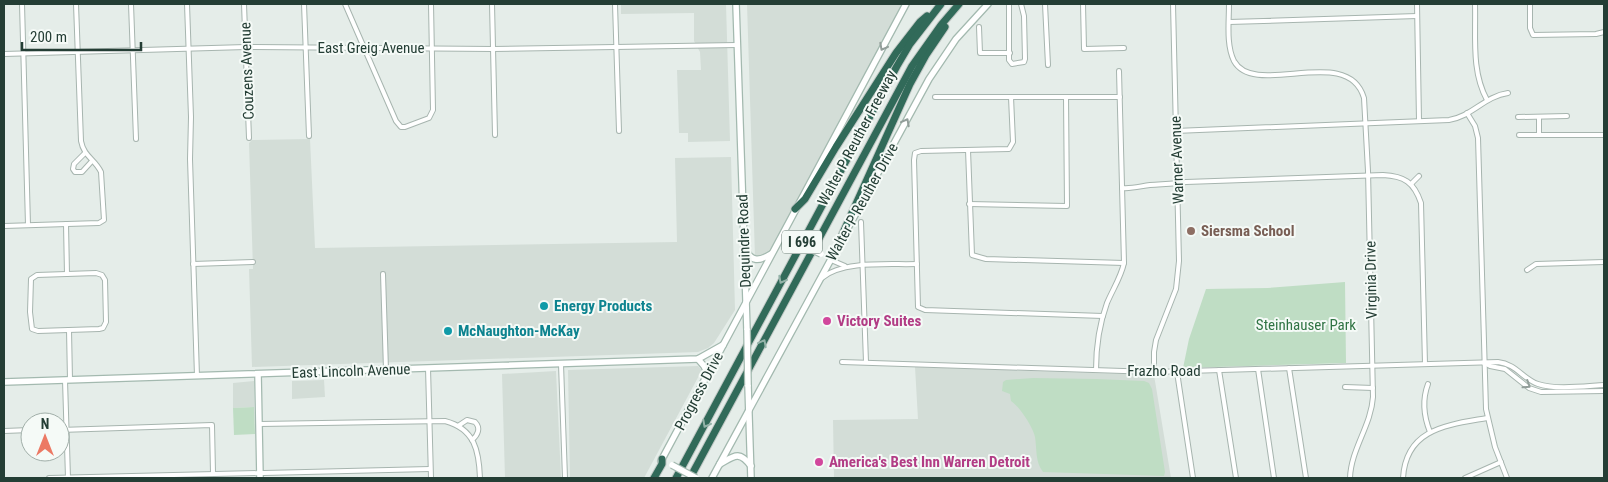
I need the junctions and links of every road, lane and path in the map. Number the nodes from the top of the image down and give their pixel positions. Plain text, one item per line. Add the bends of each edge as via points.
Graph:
1 (22, 4) edge
2 (76, 4) edge
3 (131, 4) edge
4 (187, 4) edge
5 (244, 4) edge
6 (304, 4) edge
7 (346, 4) edge
8 (430, 4) edge
9 (492, 4) edge
10 (615, 4) edge
11 (736, 4) edge
12 (906, 4) edge
13 (942, 4) edge
14 (960, 4) edge
15 (988, 4) edge
16 (1009, 4) edge
17 (1021, 4) edge
18 (1045, 4) edge
19 (1083, 4) edge
20 (1173, 4) edge
21 (1229, 4) edge
22 (1417, 4) edge
23 (1475, 4) edge
24 (1530, 4) edge
25 (936, 10) junction
26 (1417, 16) junction
27 (1229, 22) junction
28 (979, 27) dead end
29 (1604, 32) edge
30 (738, 45) junction
31 (246, 47) junction
32 (306, 47) junction
33 (616, 47) junction
34 (188, 48) junction
35 (364, 48) junction
36 (432, 48) junction
37 (1124, 48) dead end
38 (493, 49) junction
39 (133, 50) junction
40 (78, 52) junction
41 (24, 53) junction
42 (1010, 53) junction
43 (4, 54) edge
44 (1048, 65) dead end
45 (1119, 71) dead end
46 (1508, 93) dead end
47 (935, 97) dead end
48 (1011, 97) junction
49 (1066, 97) junction
50 (1120, 97) junction
51 (1487, 100) junction
52 (1467, 113) junction
53 (1567, 116) dead end
54 (1518, 117) dead end
55 (1539, 117) junction
56 (1420, 121) junction
57 (1367, 123) junction
58 (619, 131) dead end
59 (1176, 131) junction
60 (1604, 134) edge
61 (495, 135) dead end
62 (1519, 135) dead end
63 (1539, 135) junction
64 (309, 136) dead end
65 (249, 138) dead end
66 (136, 139) dead end
67 (968, 150) junction
68 (85, 153) junction
69 (92, 161) junction
70 (1368, 176) junction
71 (1419, 176) dead end
72 (1178, 183) junction
73 (1411, 184) junction
74 (1122, 188) junction
75 (969, 204) junction
76 (796, 209) junction
77 (861, 222) dead end
78 (66, 224) junction
79 (28, 225) junction
80 (4, 226) edge
81 (783, 234) junction
82 (840, 242) junction
83 (744, 244) junction
84 (774, 251) junction
85 (831, 260) junction
86 (253, 262) dead end
87 (1604, 262) edge
88 (1124, 263) junction
89 (193, 264) junction
90 (917, 264) junction
91 (845, 266) junction
92 (862, 266) junction
93 (1527, 270) dead end
94 (67, 274) junction
95 (383, 274) dead end
96 (820, 280) junction
97 (746, 303) junction
98 (1103, 316) junction
99 (69, 330) junction
100 (723, 345) junction
101 (698, 359) junction
102 (842, 362) dead end
103 (866, 362) junction
104 (1484, 363) junction
105 (561, 364) junction
106 (1425, 364) junction
107 (1372, 367) junction
108 (428, 368) junction
109 (1289, 368) junction
110 (1258, 369) junction
111 (386, 370) junction
112 (1096, 370) junction
113 (1219, 370) junction
114 (1154, 372) junction
115 (1177, 372) junction
116 (258, 374) junction
117 (708, 374) junction
118 (196, 376) junction
119 (67, 380) junction
120 (4, 382) edge
121 (1428, 384) dead end
122 (1604, 385) edge
123 (1345, 387) dead end
124 (1373, 388) junction
125 (1604, 391) edge
126 (749, 409) junction
127 (66, 412) edge
128 (1487, 418) junction
129 (429, 420) junction
130 (260, 424) junction
131 (458, 426) junction
132 (70, 429) edge
133 (20, 430) edge
134 (4, 431) edge
135 (1430, 432) junction
136 (472, 440) junction
137 (669, 447) junction
138 (662, 459) joint
139 (67, 462) edge
140 (1501, 462) junction
141 (719, 464) junction
142 (751, 466) junction
143 (430, 468) junction
144 (213, 474) junction
145 (260, 475) edge
146 (49, 478) edge
147 (68, 478) edge
148 (431, 478) edge
149 (480, 478) edge
150 (565, 478) edge
151 (653, 478) edge
152 (676, 478) edge
153 (690, 478) edge
154 (696, 478) edge
155 (712, 478) edge
156 (751, 478) edge
157 (1193, 478) edge
158 (1236, 478) edge
159 (1274, 478) edge
160 (1306, 478) edge
161 (1350, 478) edge
162 (1403, 478) edge
163 (1465, 478) edge
164 (1507, 478) edge

1 - 41 street
2 - 40 street
3 - 39 street
4 - 34 street
5 - 31 street, Couzens Avenue
6 - 32 street
7 - 35 street
8 - 36 street
9 - 38 street
10 - 33 street
11 - 30 main road, Dequindre Road
12 -> 76 main road
13 - 25 highway, Walter P Reuther Freeway / I 696
14 - 82 highway via 910,84
153 -> 14 highway, Walter P Reuther Freeway / I 696 via 912,66
82 -> 15 main road, Walter P Reuther Drive via 938,64 962,31
16 - 42 street
17 - 42 street via 1024,62 1012,64
18 - 44 street
19 - 37 street via 1084,49
20 - 59 street, Warner Avenue
21 - 27 street
22 - 26 street
23 - 51 street via 1477,71 1480,88
24 - 29 street via 1533,34
25 - 76 highway via 920,22 896,53
25 -> 152 highway, Walter P Reuther Freeway / I 696 via 897,66
26 - 27 street
26 - 56 street
27 - 57 street, Virginia Drive via 1230,47 1238,66 1258,74 1342,74 1355,82 1363,94
28 - 42 street via 980,53
30 - 33 street, East Greig Avenue
30 - 83 main road, Dequindre Road
31 - 32 street, East Greig Avenue
31 - 34 street, East Greig Avenue
31 - 65 street, Couzens Avenue
32 - 35 street, East Greig Avenue
32 - 64 street
33 - 38 street, East Greig Avenue
33 - 58 street
34 - 39 street, East Greig Avenue
34 - 89 street
35 - 36 street, East Greig Avenue
35 - 36 street via 401,127 432,115
36 - 38 street, East Greig Avenue
38 - 61 street
39 - 40 street, East Greig Avenue
39 - 66 street
40 - 41 street, East Greig Avenue
40 - 68 street via 81,141
41 - 43 street, East Greig Avenue
41 - 79 street
45 - 50 street
46 - 51 street
47 - 48 street
48 - 49 street
48 - 67 street via 1012,142 1009,148
49 - 50 street
49 - 75 street via 1067,206
50 - 74 street
51 - 52 street
52 - 56 street via 1455,119
52 - 104 street via 1478,138
53 - 55 street
54 - 55 street
55 - 63 street
56 - 57 street
57 - 59 street
57 - 70 street, Virginia Drive
59 - 72 street, Warner Avenue
60 - 63 street
62 - 63 street
67 - 75 street
67 - 90 street via 916,152
68 - 69 street
68 - 69 street via 74,164 75,172 82,172
69 - 78 street via 102,176 104,220
70 - 72 street
70 - 73 street via 1394,176
70 - 107 street, Virginia Drive
71 - 73 street
72 - 74 street
72 - 114 street, Warner Avenue via 1178,282 1156,340
73 - 106 street via 1422,208
74 - 88 street
75 - 88 street via 972,255
76 - 81 main road
77 - 92 street
78 - 79 street
78 - 94 street
79 - 80 street
81 - 84 main road
81 - 85 main road, bridge
82 - 85 main road, Walter P Reuther Drive
83 - 84 main road via 748,255 755,259
83 - 97 main road, Dequindre Road
84 - 97 main road
85 - 91 street
85 - 96 main road, Walter P Reuther Drive
86 - 89 street
87 - 93 street via 1536,264
88 - 98 street
89 - 118 street
90 - 92 street
90 - 98 street via 918,307 925,310
91 - 92 street
91 - 96 street
92 - 103 street
94 - 99 street via 37,275 31,279 30,312 34,330
94 - 99 street via 99,274 106,282 105,327
95 - 111 street
96 - 126 main road, Walter P Reuther Drive
97 - 100 main road, Progress Drive
97 - 126 main road, Dequindre Road, bridge
98 - 112 street
99 - 119 street
100 - 101 main road, East Lincoln Avenue
100 - 117 main road, Progress Drive
101 - 105 main road, East Lincoln Avenue
101 - 117 main road
102 - 103 street, Frazho Road
103 - 112 street, Frazho Road
104 - 106 street, Frazho Road
104 - 122 street, Frazho Road via 1507,363 1534,382 1546,386
104 -> 125 street, Frazho Road via 1505,369 1529,388 1541,392
104 - 128 street
105 - 108 main road, East Lincoln Avenue
105 - 150 street
106 - 107 street, Frazho Road
107 - 109 street, Frazho Road
107 - 124 street, Virginia Drive
108 - 111 main road, East Lincoln Avenue
108 - 129 street
109 - 110 street, Frazho Road
109 - 160 street
110 - 113 street, Frazho Road
110 - 159 street
111 - 116 main road, East Lincoln Avenue
112 - 114 street, Frazho Road
113 - 115 street, Frazho Road
113 - 158 street
114 - 115 street, Frazho Road
115 - 157 street
116 - 118 main road, East Lincoln Avenue
116 - 130 main road
117 - 137 main road, Progress Drive
118 - 119 main road, East Lincoln Avenue
119 - 120 main road, East Lincoln Avenue
119 - 127 street
121 - 135 street via 1425,411
123 - 124 street
124 - 161 street, Virginia Drive via 1371,414 1354,456
126 - 141 main road, Walter P Reuther Drive
126 - 142 main road, Dequindre Road
128 - 135 street
128 - 140 street
129 - 130 street
129 - 131 street
129 - 143 street
130 - 145 main road
131 - 136 street
131 - 136 street via 466,420 475,422 479,431
132 - 144 street via 212,425
133 - 134 street
135 - 162 street via 1408,454
136 - 149 street via 479,456
137 - 138 main road, Progress Drive
137 - 154 main road, bridge via 668,458 672,465
138 - 151 highway
139 - 147 street
140 - 163 street
140 - 164 street
141 - 142 main road via 740,456
141 - 155 main road, Walter P Reuther Drive
142 - 156 main road, Dequindre Road
143 - 145 street
143 - 148 street
144 - 145 street
144 - 147 street
146 - 147 street

